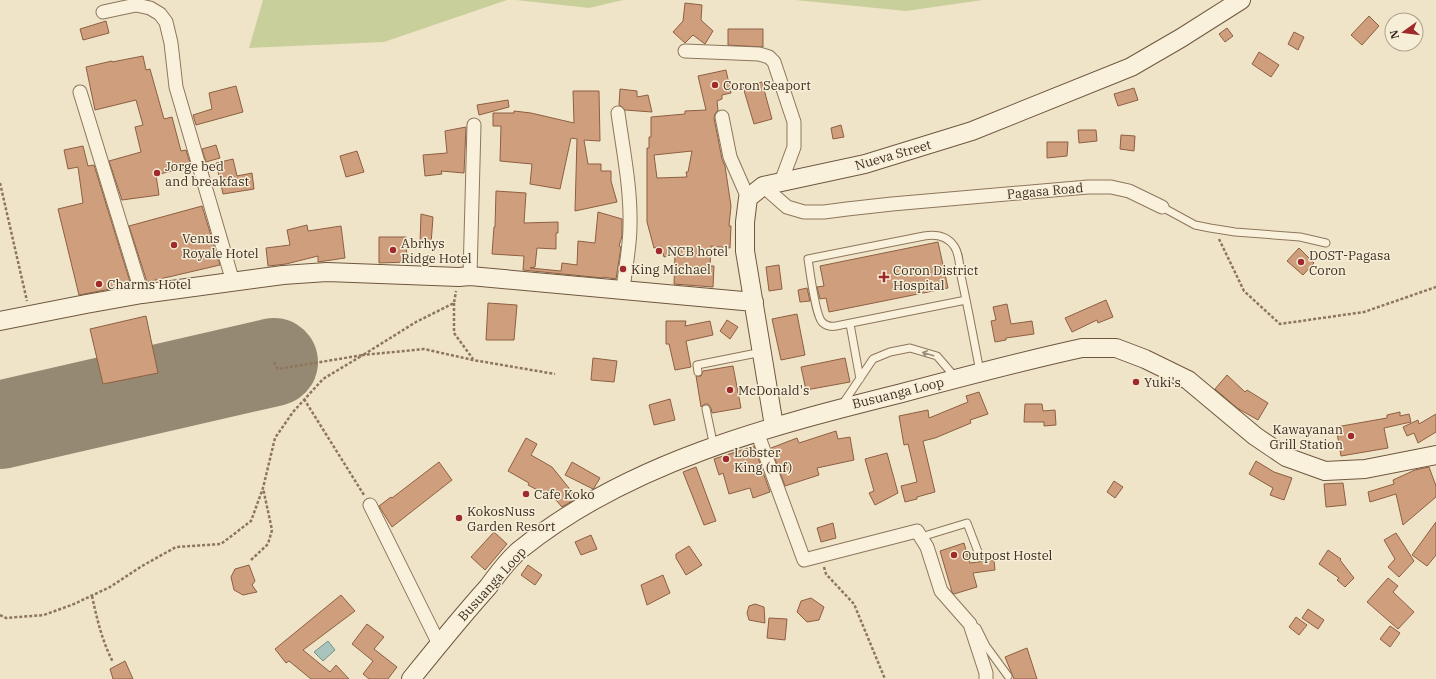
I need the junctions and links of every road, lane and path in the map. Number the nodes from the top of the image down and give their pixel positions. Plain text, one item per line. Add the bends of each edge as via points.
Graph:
1 (1241, 0) edge
2 (103, 12) dead end
3 (685, 51) dead end
4 (80, 92) dead end
5 (618, 113) dead end
6 (722, 117) dead end
7 (474, 125) dead end
8 (781, 182) junction
9 (0, 183) edge
10 (763, 186) junction
11 (748, 198) junction
12 (1162, 207) joint
13 (1214, 229) junction
14 (1326, 243) dead end
15 (464, 277) junction
16 (233, 282) junction
17 (1436, 287) edge
18 (623, 290) junction
19 (142, 294) junction
20 (966, 300) junction
21 (754, 302) junction
22 (454, 303) junction
23 (30, 315) junction
24 (0, 321) edge
25 (850, 324) junction
26 (762, 352) junction
27 (364, 355) junction
28 (473, 360) junction
29 (274, 362) dead end
30 (698, 372) dead end
31 (980, 372) junction
32 (555, 374) dead end
33 (860, 379) junction
34 (956, 379) junction
35 (304, 399) junction
36 (840, 407) junction
37 (706, 409) dead end
38 (765, 429) junction
39 (714, 447) junction
40 (1436, 455) edge
41 (263, 488) junction
42 (370, 505) joint
43 (921, 537) junction
44 (821, 556) junction
45 (980, 557) dead end
46 (251, 560) dead end
47 (92, 596) junction
48 (0, 615) edge
49 (970, 624) junction
50 (439, 644) junction
51 (113, 662) dead end
52 (1008, 676) dead end
53 (411, 679) edge
54 (886, 679) edge
55 (986, 679) edge

1 - 8 main road, Nueva Street via 1131,67 972,131 865,164
2 - 16 street via 136,5 150,8 160,14 166,22 176,87
3 - 8 street via 759,54 769,57 774,62 794,122 794,147
4 - 19 street
5 - 18 street via 630,207
6 - 11 street via 730,157
7 - 15 street
8 - 10 main road, Nueva Street
9 - 23 path
10 - 11 main road, Nueva Street
10 - 12 street, Pagasa Road via 787,207 804,212 1088,187 1111,187 1129,191
11 - 21 main road via 745,251
12 - 13 lane, Pagasa Road via 1195,225
13 - 14 lane, Pagasa Road via 1300,237
13 - 17 path via 1244,291 1280,324 1364,312
15 - 16 main road via 327,272
15 - 18 main road
15 - 22 path
16 - 19 main road
18 - 21 main road
19 - 23 main road
20 - 25 lane
20 - 25 lane via 958,253 950,241 938,235 808,259 819,318 831,327
20 - 31 lane
21 - 26 main road
22 - 27 path via 416,322
22 - 28 path via 454,333
23 - 24 main road
25 - 33 lane
26 - 30 lane via 697,365
26 - 38 main road
27 - 28 path via 424,349
27 - 29 path via 278,369
27 - 35 path via 323,379
28 - 32 path
31 - 34 main road, Busuanga Loop
31 - 40 main road, Busuanga Loop via 1082,348 1116,348 1188,380 1255,436 1286,457 1325,471 1364,469
34 -> 33 lane via 937,356 910,348 873,359
33 - 36 lane
34 - 36 main road, Busuanga Loop
35 - 41 path via 275,438
35 - 42 path
36 - 38 main road, Busuanga Loop
37 - 39 lane
38 - 39 main road, Busuanga Loop
38 - 44 street via 804,560
39 - 50 main road, Busuanga Loop via 612,490 543,532 519,551
41 - 46 path via 272,530 268,544
41 - 47 path via 251,521 221,544 176,547
42 - 50 street
43 - 44 street via 917,531
43 - 45 lane via 967,523
43 - 49 street via 927,547 941,590
44 - 54 path via 826,574 854,604
47 - 48 path via 44,615 6,618
47 - 51 path via 99,626
49 - 52 lane via 977,628 986,646
49 - 55 street
50 - 53 main road, Busuanga Loop

